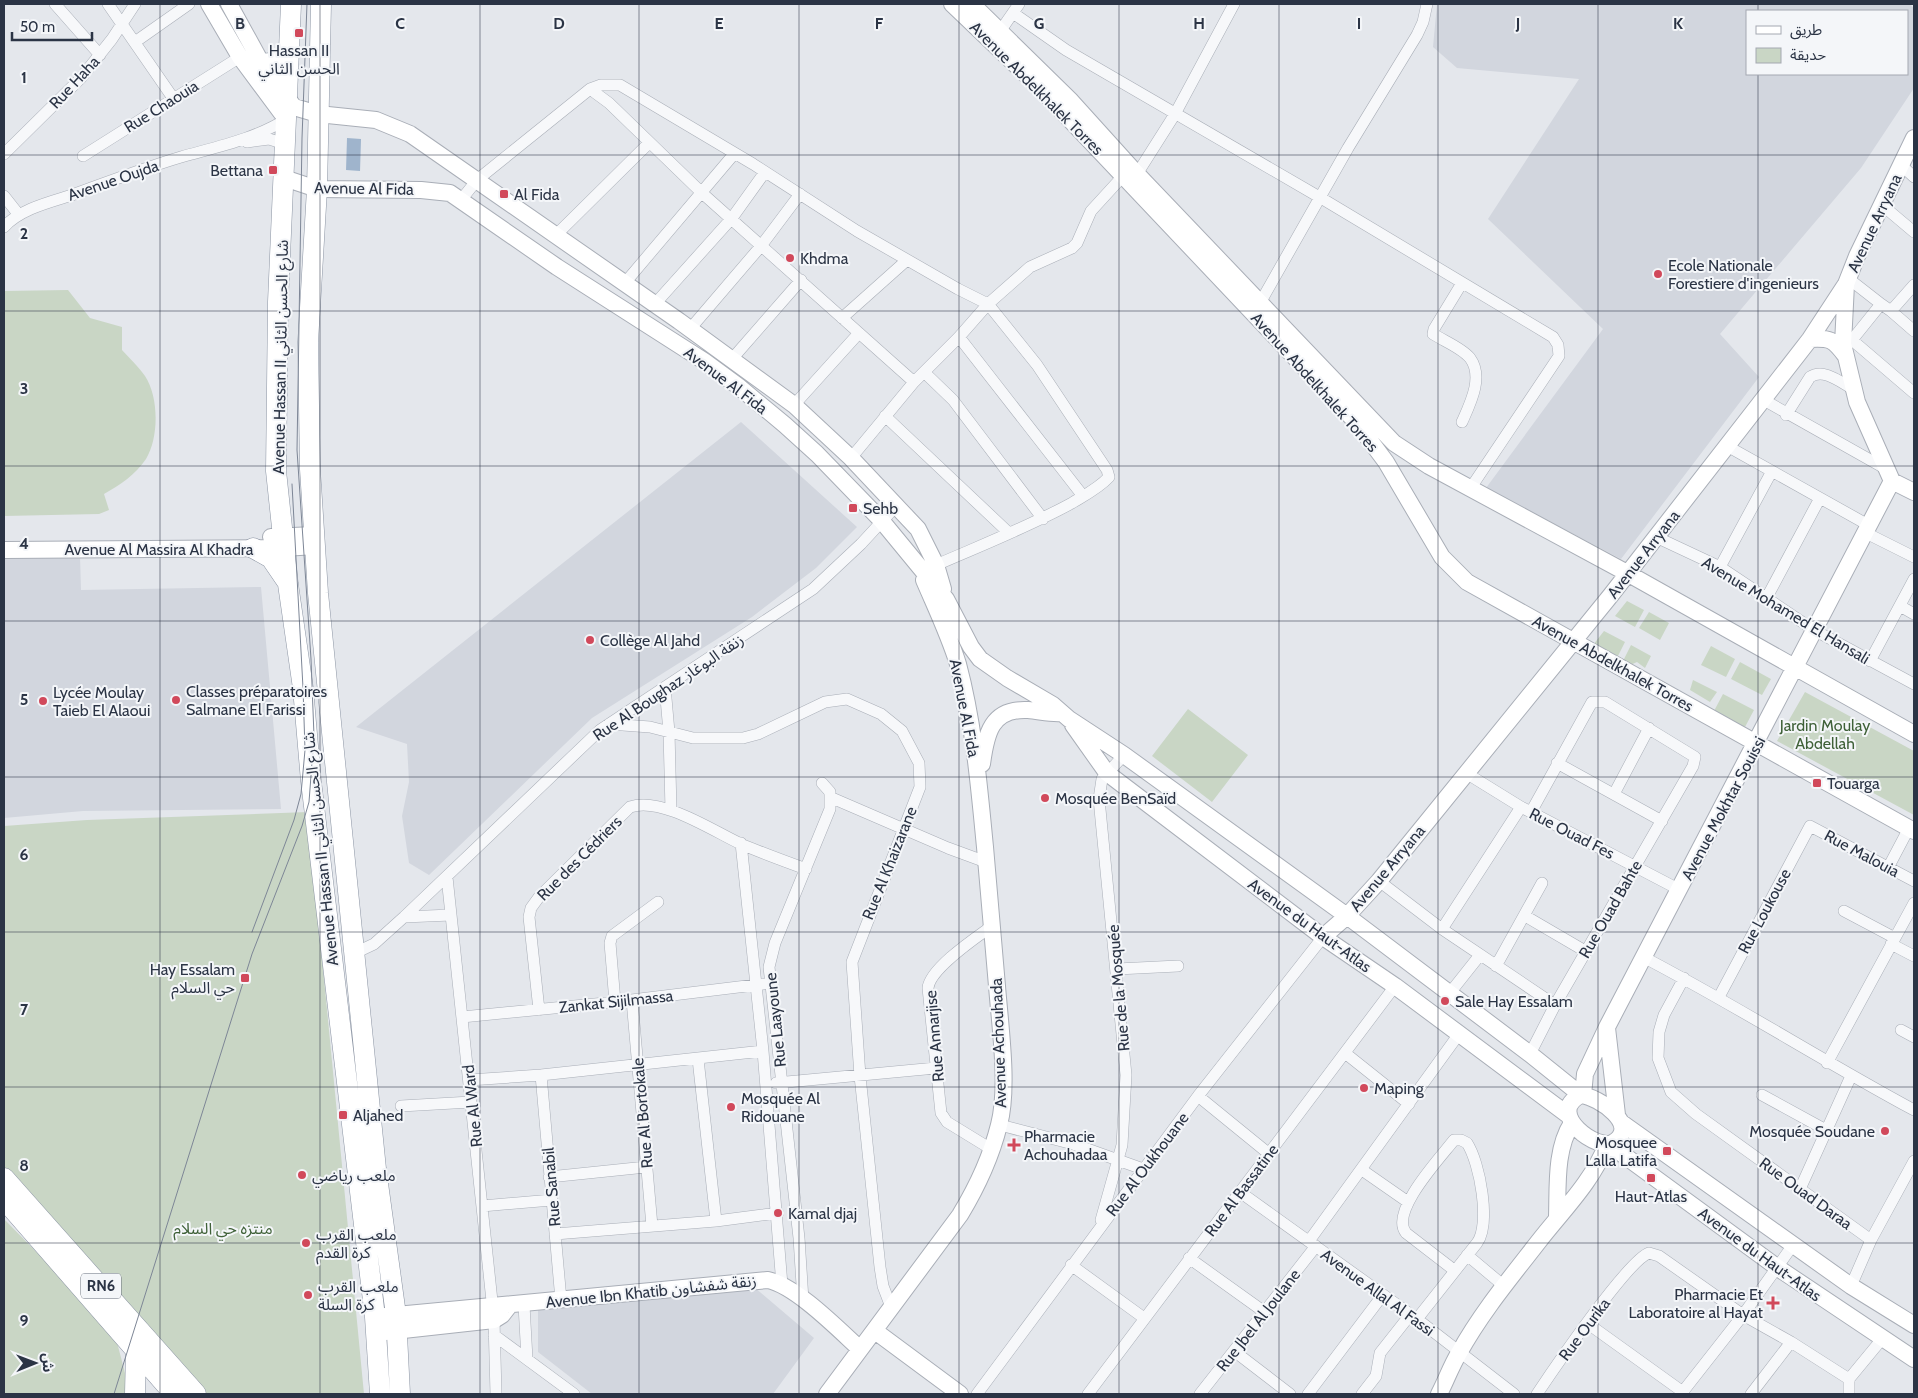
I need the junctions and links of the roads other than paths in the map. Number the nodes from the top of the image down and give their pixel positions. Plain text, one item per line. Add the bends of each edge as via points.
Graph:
1 (55, 4) edge
2 (108, 4) edge
3 (135, 4) edge
4 (189, 4) edge
5 (208, 4) edge
6 (229, 4) edge
7 (291, 4) edge
8 (321, 4) edge
9 (952, 4) edge
10 (972, 4) edge
11 (1234, 4) edge
12 (1427, 4) edge
13 (1016, 8) edge
14 (122, 24) junction
15 (1001, 30) junction
16 (135, 42) junction
17 (288, 52) junction
18 (100, 55) junction
19 (240, 57) junction
20 (262, 64) junction
21 (590, 89) junction
22 (173, 98) junction
23 (298, 111) junction
24 (1175, 114) junction
25 (1914, 138) edge
26 (649, 143) junction
27 (228, 144) junction
28 (285, 144) junction
29 (4, 154) edge
30 (734, 154) junction
31 (83, 156) dead end
32 (1901, 165) junction
33 (765, 172) junction
34 (1130, 175) junction
35 (1914, 177) edge
36 (284, 178) junction
37 (477, 180) junction
38 (317, 189) junction
39 (702, 193) junction
40 (800, 194) junction
41 (4, 196) edge
42 (1321, 198) junction
43 (461, 200) junction
44 (1882, 205) junction
45 (19, 215) junction
46 (732, 218) junction
47 (4, 227) edge
48 (1914, 232) edge
49 (555, 236) junction
50 (761, 246) junction
51 (571, 247) junction
52 (906, 260) junction
53 (557, 267) junction
54 (801, 280) junction
55 (1847, 282) junction
56 (1462, 283) junction
57 (624, 284) junction
58 (1914, 285) edge
59 (1260, 302) junction
60 (988, 304) junction
61 (654, 305) junction
62 (1886, 307) junction
63 (842, 318) junction
64 (690, 329) junction
65 (1914, 331) edge
66 (859, 333) junction
67 (959, 338) junction
68 (1810, 338) junction
69 (1848, 339) junction
70 (1845, 355) junction
71 (732, 359) junction
72 (924, 373) junction
73 (914, 382) junction
74 (1853, 388) junction
75 (1914, 394) edge
76 (1762, 400) junction
77 (794, 405) junction
78 (1786, 415) junction
79 (885, 416) junction
80 (1462, 422) dead end
81 (1727, 446) junction
82 (851, 458) junction
83 (1772, 471) junction
84 (1890, 476) junction
85 (1470, 489) junction
86 (1914, 492) edge
87 (1083, 496) junction
88 (1820, 498) junction
89 (897, 505) junction
90 (1043, 519) junction
91 (881, 520) junction
92 (1868, 529) junction
93 (1009, 533) junction
94 (1656, 537) junction
95 (4, 540) edge
96 (314, 540) junction
97 (284, 543) junction
98 (253, 548) junction
99 (4, 550) edge
100 (1914, 557) edge
101 (934, 559) junction
102 (918, 564) junction
103 (1720, 567) junction
104 (1628, 573) junction
105 (1914, 579) edge
106 (288, 584) junction
107 (946, 598) junction
108 (1766, 599) junction
109 (1900, 606) junction
110 (1914, 614) edge
111 (1814, 630) junction
112 (1572, 641) junction
113 (1870, 661) junction
114 (1794, 667) junction
115 (1914, 684) edge
116 (664, 686) junction
117 (1066, 716) junction
118 (609, 724) junction
119 (1649, 728) junction
120 (669, 732) junction
121 (1914, 734) edge
122 (1758, 742) junction
123 (1124, 755) junction
124 (1557, 763) junction
125 (1107, 773) junction
126 (1466, 773) junction
127 (822, 783) dead end
128 (980, 789) junction
129 (1614, 794) junction
130 (832, 798) junction
131 (1526, 809) junction
132 (671, 810) junction
133 (1662, 820) junction
134 (1810, 826) joint
135 (903, 827) junction
136 (1912, 830) edge
137 (740, 843) junction
138 (986, 862) junction
139 (1636, 866) junction
140 (1890, 866) junction
141 (806, 870) junction
142 (448, 877) junction
143 (1379, 880) junction
144 (1914, 881) edge
145 (1542, 884) dead end
146 (1680, 890) junction
147 (658, 902) dead end
148 (1914, 903) edge
149 (1844, 911) dead end
150 (451, 915) junction
151 (1347, 916) junction
152 (1525, 916) junction
153 (404, 917) junction
154 (992, 926) junction
155 (1442, 929) junction
156 (1323, 937) junction
157 (1893, 941) junction
158 (1585, 951) junction
159 (355, 953) junction
160 (1480, 955) junction
161 (1914, 956) edge
162 (1645, 958) junction
163 (1178, 966) dead end
164 (1496, 966) junction
165 (1117, 969) junction
166 (1684, 978) junction
167 (770, 983) junction
168 (756, 984) junction
169 (1394, 986) junction
170 (1449, 994) junction
171 (1719, 997) junction
172 (632, 1000) junction
173 (615, 1002) junction
174 (1555, 1005) junction
175 (539, 1010) junction
176 (462, 1018) junction
177 (1607, 1027) junction
178 (1900, 1030) dead end
179 (1459, 1034) junction
180 (1914, 1037) edge
181 (763, 1051) junction
182 (1345, 1052) junction
183 (1530, 1054) junction
184 (698, 1059) junction
185 (1827, 1063) junction
186 (637, 1066) junction
187 (936, 1068) junction
188 (541, 1075) junction
189 (860, 1076) junction
190 (1850, 1076) junction
191 (469, 1080) junction
192 (782, 1083) junction
193 (766, 1084) junction
194 (1582, 1095) junction
195 (1762, 1095) dead end
196 (1198, 1096) junction
197 (471, 1102) junction
198 (1409, 1104) junction
199 (401, 1106) dead end
200 (1914, 1110) edge
201 (1570, 1119) junction
202 (1619, 1119) junction
203 (1000, 1125) junction
204 (1826, 1130) junction
205 (1608, 1144) junction
206 (991, 1149) junction
207 (1268, 1153) junction
208 (1119, 1160) junction
209 (1914, 1161) edge
210 (646, 1167) junction
211 (1143, 1169) junction
212 (1362, 1170) junction
213 (549, 1177) junction
214 (4, 1178) edge
215 (1800, 1189) junction
216 (1240, 1192) junction
217 (4, 1199) edge
218 (552, 1200) junction
219 (1408, 1202) junction
220 (482, 1206) junction
221 (778, 1213) junction
222 (1557, 1218) junction
223 (716, 1221) junction
224 (652, 1226) junction
225 (1100, 1227) junction
226 (555, 1234) junction
227 (1871, 1240) junction
228 (1312, 1244) junction
229 (1793, 1245) junction
230 (1467, 1255) junction
231 (1188, 1258) junction
232 (1071, 1265) junction
233 (1778, 1268) junction
234 (1454, 1270) junction
235 (782, 1285) junction
236 (1504, 1286) junction
237 (1851, 1286) junction
238 (1382, 1296) junction
239 (561, 1300) junction
240 (803, 1300) junction
241 (892, 1307) junction
242 (1263, 1312) junction
243 (502, 1314) junction
244 (1743, 1316) junction
245 (1413, 1317) junction
246 (1144, 1318) junction
247 (397, 1323) junction
248 (1587, 1323) junction
249 (376, 1325) junction
250 (1914, 1325) edge
251 (875, 1331) junction
252 (1882, 1339) junction
253 (1791, 1342) junction
254 (860, 1349) junction
255 (136, 1350) junction
256 (1234, 1351) junction
257 (1459, 1353) junction
258 (1914, 1358) edge
259 (527, 1359) junction
260 (1849, 1379) junction
261 (1090, 1391) edge
262 (1682, 1393) edge
263 (135, 1394) edge
264 (174, 1394) edge
265 (196, 1394) edge
266 (380, 1394) edge
267 (400, 1394) edge
268 (496, 1394) edge
269 (574, 1394) edge
270 (827, 1394) edge
271 (960, 1394) edge
272 (977, 1394) edge
273 (1103, 1394) edge
274 (1200, 1394) edge
275 (1290, 1394) edge
276 (1308, 1394) edge
277 (1362, 1394) edge
278 (1439, 1394) edge
279 (1514, 1394) edge
280 (1537, 1394) edge
281 (1751, 1394) edge
282 (1849, 1394) edge

1 - 18 street
2 - 14 street
3 - 14 street, Rue Haha
4 - 16 street
5 - 19 street
6 - 20 street
7 - 17 highway, Avenue Hassan II شارع الحسن الثاني
8 - 23 highway, Avenue Hassan II شارع الحسن الثاني
9 - 34 street, Avenue Abdelkhalek Torres
10 - 15 street, Avenue Abdelkhalek Torres
11 - 24 street
12 - 42 street via 1417,36
13 - 15 street
13 - 24 street via 1066,50
14 - 16 street
14 - 18 street, Rue Haha
15 - 34 street, Avenue Abdelkhalek Torres via 1071,102
16 - 22 street
17 - 20 highway via 279,62
17 - 23 highway, Avenue Hassan II شارع الحسن الثاني
18 - 29 street, Rue Haha
19 - 22 street, Rue Chaouia
19 - 23 street
20 - 23 street
21 - 26 street via 609,103
21 - 30 street via 601,85 620,85
21 - 37 street
22 - 31 street, Rue Chaouia
23 - 27 street, Avenue Oujda via 272,128
23 - 28 highway, Avenue Hassan II شارع الحسن الثاني
23 - 37 street, Avenue Al Fida via 376,120 393,126
23 - 38 highway, Avenue Hassan II شارع الحسن الثاني
24 - 34 street
24 - 42 street
25 - 32 street, Avenue Arryana
26 - 39 street
26 - 49 street
27 - 28 street, Avenue Oujda via 269,139
27 - 45 street, Avenue Oujda via 161,164
28 - 36 highway, Avenue Hassan II شارع الحسن الثاني
30 - 33 street
30 - 39 street
32 - 35 street
32 - 44 street, Avenue Arryana
33 - 40 street
33 - 46 street
34 - 59 street, Avenue Abdelkhalek Torres
34 - 60 street via 1092,211 1072,248 1030,267
34 - 112 street, Avenue Abdelkhalek Torres via 1357,424 1386,462 1452,570 1467,582
36 - 38 street, Avenue Al Fida
36 - 97 highway, Avenue Hassan II شارع الحسن الثاني via 275,435
37 - 43 street
37 - 49 street, Avenue Al Fida
38 - 43 street, Avenue Al Fida via 437,190
38 - 96 highway, Avenue Hassan II شارع الحسن الثاني via 308,342
39 - 46 street
39 - 57 street
40 - 50 street
40 - 52 street
41 - 45 street
42 - 56 street
42 - 59 street
43 - 53 street, Avenue Al Fida
44 - 48 street
44 - 55 street, Avenue Arryana
45 - 47 street, Avenue Oujda
46 - 50 street
46 - 61 street
49 - 51 street, Avenue Al Fida
50 - 54 street
50 - 64 street
51 - 53 street
51 - 57 street, Avenue Al Fida
52 - 60 street
52 - 63 street
53 - 91 street, Avenue Al Fida via 662,333 738,386 817,454
54 - 63 street
54 - 71 street
55 - 62 street
55 - 68 street, Avenue Arryana
55 - 69 street
56 - 80 street via 1433,334 1468,356 1472,363 1476,383
56 - 85 street via 1553,337 1559,356
57 - 61 street, Avenue Al Fida
58 - 62 street
59 - 85 street, Avenue Abdelkhalek Torres via 1394,442
60 - 67 street
60 - 87 street via 1037,365 1107,470 1109,477 1104,483
61 - 64 street, Avenue Al Fida
62 - 65 street
62 - 69 street
63 - 66 street
64 - 71 street, Avenue Al Fida
66 - 73 street
66 - 77 street
67 - 72 street
67 - 87 street
68 - 70 street via 1835,342
68 - 76 street, Avenue Arryana
69 - 70 street
69 - 75 street
70 - 74 street
71 - 77 street, Avenue Al Fida
72 - 73 street
72 - 90 street via 953,400
73 - 79 street
74 - 78 street via 1824,374 1816,374 1810,377
74 - 84 street
76 - 78 street
76 - 81 street, Avenue Arryana
77 - 82 street, Avenue Al Fida
78 - 84 street
79 - 82 street
79 - 93 street
81 - 83 street
81 - 94 street, Avenue Arryana
82 - 89 street, Avenue Al Fida
83 - 88 street
83 - 103 street
84 - 86 street
84 - 92 street, Avenue Mokhtar Souissi
85 - 104 street, Avenue Abdelkhalek Torres
87 - 90 street
88 - 92 street
88 - 108 street
89 - 91 street, Rue Al Boughaz زنقة البوغاز
89 - 101 street, Avenue Al Fida via 918,529
90 - 93 street
91 - 102 street, Avenue Al Fida
91 - 116 street, Rue Al Boughaz زنقة البوغاز via 819,584
92 - 100 street
92 - 111 street, Avenue Mokhtar Souissi
93 - 101 street
94 - 103 street, Avenue Mohamed El Hansali
94 - 104 street, Avenue Arryana
95 - 97 street, Avenue Al Massira Al Khadra
96 - 97 street, Avenue Al Massira Al Khadra
96 - 159 highway, Avenue Hassan II شارع الحسن الثاني
97 - 98 street, Avenue Al Massira Al Khadra
97 - 106 highway, Avenue Hassan II شارع الحسن الثاني
98 - 99 street, Avenue Al Massira Al Khadra
98 - 106 highway via 278,566
101 - 102 street
101 - 107 street, Avenue Al Fida
102 - 107 street
102 - 128 street, Avenue Al Fida via 958,664 968,703
103 - 108 street, Avenue Mohamed El Hansali
104 - 112 street, Avenue Arryana
104 - 114 street, Avenue Abdelkhalek Torres
105 - 109 street
106 - 249 highway, Avenue Hassan II شارع الحسن الثاني via 303,688 311,781
107 - 117 street, Avenue du Haut-Atlas via 980,659 1036,693
108 - 111 street, Avenue Mohamed El Hansali
109 - 110 street
109 - 113 street
111 - 113 street, Avenue Mohamed El Hansali
111 - 114 street, Avenue Mokhtar Souissi
112 - 122 street, Avenue Abdelkhalek Torres
112 - 126 street, Avenue Arryana
113 - 115 street, Avenue Mohamed El Hansali
114 - 121 street, Avenue Abdelkhalek Torres
114 - 122 street, Avenue Mokhtar Souissi
116 - 118 street, Rue Al Boughaz زنقة البوغاز
116 - 120 street
117 - 123 street, Avenue du Haut-Atlas
117 - 125 street, Avenue du Haut-Atlas
117 - 128 street, Avenue du Haut-Atlas via 1014,710 1002,714 986,738
118 - 120 street, Rue Al Khaizarane
118 - 142 street, Rue Al Boughaz زنقة البوغاز
119 - 124 street via 1606,702 1596,701 1590,704
119 - 129 street
119 - 133 street, Rue Ouad Bahte via 1695,757
120 - 132 street
120 - 135 street, Rue Al Khaizarane via 693,738 743,738 825,702 856,701 881,714 902,731 918,763 920,787
122 - 136 street, Avenue Abdelkhalek Torres
122 - 146 street, Avenue Mokhtar Souissi
123 - 125 street, Rue de la Mosquée
123 - 151 street, Avenue du Haut-Atlas
124 - 129 street
124 - 131 street
125 - 156 street, Avenue du Haut-Atlas
125 - 165 street, Rue de la Mosquée via 1102,779 1099,799
126 - 131 street, Rue Ouad Fes
126 - 143 street, Avenue Arryana
127 - 130 street
128 - 138 street, Avenue Achouhada
129 - 133 street
130 - 135 street
130 - 141 street, Rue Laayoune
131 - 139 street, Rue Ouad Fes
131 - 155 street
132 - 137 street, Rue des Cédriers
132 - 175 street, Rue des Cédriers via 639,804 626,810 535,901 530,917
133 - 139 street, Rue Ouad Bahte
134 - 140 street, Rue Malouia
134 - 171 street, Rue Loukouse
135 - 138 street
135 - 189 street, Rue Al Khaizarane via 852,962
136 - 140 street
137 - 141 street, Rue des Cédriers
137 - 168 street
138 - 154 street, Avenue Achouhada
139 - 146 street, Rue Ouad Fes
139 - 158 street, Rue Ouad Bahte
140 - 144 street, Rue Malouia
141 - 167 street, Rue Laayoune via 774,943 769,967
142 - 150 street, Rue Al Ward
142 - 153 street, Rue Al Boughaz زنقة البوغاز
143 - 151 street, Avenue Arryana
143 - 155 street
145 - 152 street
146 - 162 street, Avenue Mokhtar Souissi
147 - 173 street via 612,936
148 - 157 street
149 - 157 street
150 - 153 street
150 - 176 street, Rue Al Ward
151 - 156 street, Avenue Arryana
151 - 170 street, Avenue du Haut-Atlas
152 - 158 street
152 - 164 street
153 - 159 street, Rue Al Boughaz زنقة البوغاز via 374,944
154 - 187 street, Rue Annarjise via 965,946 930,980 928,988
154 - 203 street, Avenue Achouhada via 1001,1042
155 - 160 street
156 - 169 street, Avenue du Haut-Atlas
156 - 196 street, Rue Al Oukhouane
157 - 161 street
157 - 185 street
158 - 174 street, Rue Ouad Bahte
159 - 247 highway, Avenue Hassan II شارع الحسن الثاني via 376,1169
160 - 164 street
160 - 170 street
162 - 166 street
162 - 177 street, Avenue Mokhtar Souissi
163 - 165 street
164 - 174 street
165 - 208 street, Rue de la Mosquée via 1126,1075
166 - 171 street
166 - 215 street, Rue Ouad Daraa via 1664,1015 1657,1046 1658,1058 1671,1092 1696,1114
167 - 168 street, Zankat Sijilmassa
167 - 192 street, Rue Laayoune
168 - 172 street, Zankat Sijilmassa
168 - 181 street
169 - 179 street, Avenue du Haut-Atlas
169 - 182 street, Rue Al Bassatine
170 - 183 street, Avenue du Haut-Atlas
171 - 185 street
172 - 173 street, Zankat Sijilmassa
172 - 186 street, Rue Al Bortokale
173 - 175 street, Zankat Sijilmassa
174 - 183 street, Rue Ouad Bahte
175 - 176 street, Zankat Sijilmassa
176 - 191 street, Rue Al Ward
177 - 194 street, Avenue Mokhtar Souissi via 1584,1074
177 - 202 street
178 - 180 street
179 - 198 street, Rue Jbel Al Joulane
179 - 201 street, Avenue du Haut-Atlas
181 - 184 street
181 - 193 street
182 - 198 street
182 - 207 street, Rue Al Bassatine
183 - 194 street, Avenue du Haut-Atlas
184 - 186 street
184 - 223 street
185 - 190 street
186 - 188 street
186 - 210 street, Rue Al Bortokale
187 - 189 street
187 - 206 street, Rue Annarjise via 943,1118
188 - 191 street
188 - 213 street, Rue Sanabil
189 - 192 street
189 - 241 street, Rue Al Khaizarane via 881,1276
190 - 200 street
190 - 204 street
191 - 197 street, Rue Al Ward
192 - 193 street
192 - 240 street, Rue Laayoune
193 - 221 street
194 - 201 street via 1574,1098 1569,1106
194 - 202 street via 1598,1100
195 - 204 street
196 - 207 street
196 - 211 street, Rue Al Oukhouane
197 - 199 street
197 - 220 street, Rue Al Ward
198 - 212 street, Rue Jbel Al Joulane
201 - 205 street via 1587,1136
201 - 222 street via 1561,1150
202 - 205 street via 1622,1133 1617,1141
202 - 229 street, Avenue du Haut-Atlas
203 - 206 street, Avenue Achouhada
203 - 208 street
204 - 215 street
205 - 222 street via 1587,1184
205 - 233 street, Avenue du Haut-Atlas
206 - 241 street, Avenue Achouhada via 977,1186 960,1215
207 - 216 street, Rue Al Bassatine
208 - 211 street
208 - 225 street, Rue de la Mosquée
209 - 227 street
210 - 213 street
210 - 224 street, Rue Al Bortokale
211 - 225 street, Rue Al Oukhouane
212 - 219 street
212 - 228 street, Rue Jbel Al Joulane
213 - 218 street, Rue Sanabil
214 - 265 highway, RN6
215 - 227 street, Rue Ouad Daraa
216 - 228 street, Avenue Allal Al Fassi
216 - 231 street, Rue Al Bassatine
217 - 255 highway, RN6
218 - 220 street
218 - 226 street, Rue Sanabil
219 - 230 street via 1454,1140 1467,1144 1478,1166 1483,1224 1481,1238
219 - 234 street via 1402,1217 1403,1230
220 - 243 street, Rue Al Ward
221 - 223 street
221 - 235 street
222 - 236 street
223 - 224 street
224 - 226 street
225 - 232 street, Rue Al Oukhouane
226 - 239 street, Rue Sanabil
227 - 237 street
228 - 238 street, Avenue Allal Al Fassi
228 - 242 street, Rue Jbel Al Joulane
229 - 233 street
229 - 237 street, Avenue du Haut-Atlas
230 - 234 street
230 - 236 street
231 - 242 street
231 - 246 street, Rue Al Bassatine
232 - 246 street
232 - 272 street, Rue Al Oukhouane
233 - 244 street
233 - 252 street, Avenue du Haut-Atlas
234 - 245 street
235 - 239 street, Avenue Ibn Khatib زنقة شفشاون via 756,1280
235 - 240 street, Avenue Ibn Khatib زنقة شفشاون
236 - 257 street
237 - 250 street, Avenue du Haut-Atlas
238 - 245 street, Avenue Allal Al Fassi
238 - 276 street
239 - 243 street, Avenue Ibn Khatib زنقة شفشاون
240 - 254 street, Avenue Ibn Khatib زنقة شفشاون
241 - 251 street, Avenue Achouhada
242 - 256 street, Rue Jbel Al Joulane
243 - 247 street, Avenue Ibn Khatib زنقة شفشاون
243 - 259 street
243 - 259 street
243 - 268 street, Rue Al Ward
244 - 248 street, Rue Ourika via 1659,1256 1649,1253 1642,1256
244 - 253 street
244 - 262 street
245 - 257 street, Avenue Allal Al Fassi
245 - 277 street via 1380,1353 1376,1374
246 - 261 street, Rue Al Bassatine
247 - 249 street, Avenue Ibn Khatib زنقة شفشاون
247 - 267 highway, Avenue Hassan II شارع الحسن الثاني
248 - 262 street
248 - 280 street, Rue Ourika
249 - 266 highway, Avenue Hassan II شارع الحسن الثاني
251 - 254 street, Avenue Achouhada
251 - 271 street
252 - 258 street, Avenue du Haut-Atlas
252 - 260 street
253 - 260 street
253 - 281 street
254 - 270 street, Avenue Achouhada
255 - 263 highway
255 - 264 highway, RN6
256 - 274 street, Rue Jbel Al Joulane
256 - 275 street
257 - 278 street
257 - 279 street, Avenue Allal Al Fassi
259 - 269 street
260 - 282 street
261 - 273 street

